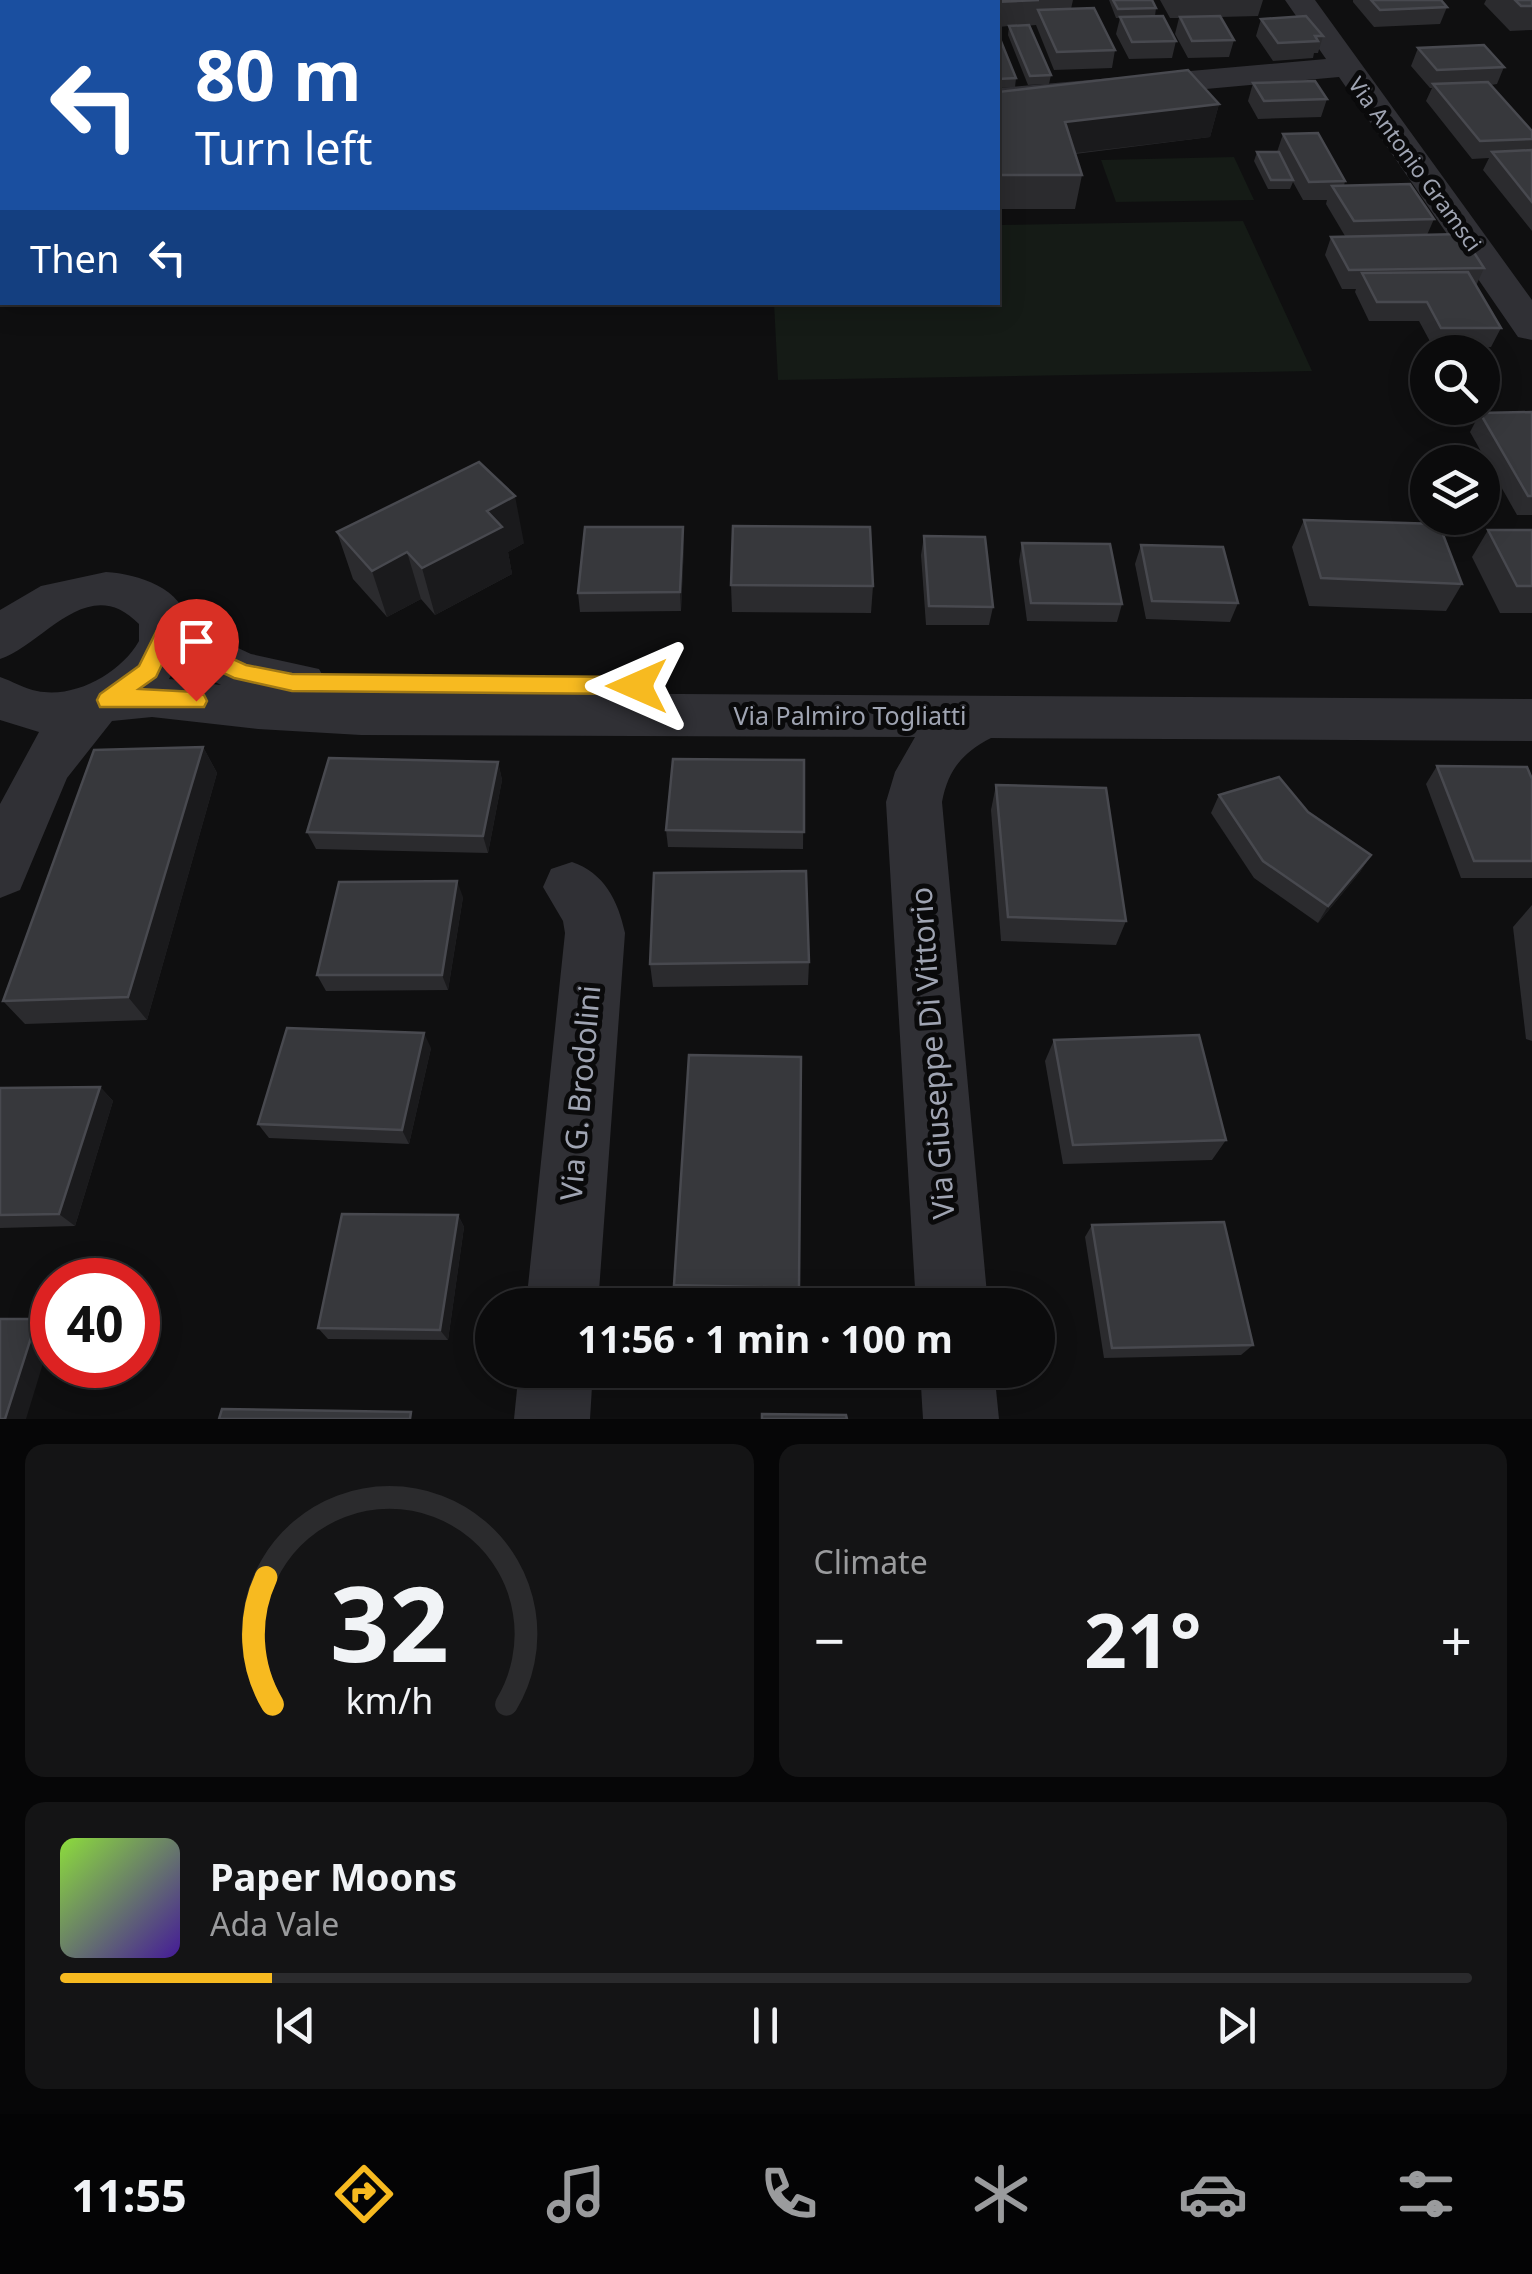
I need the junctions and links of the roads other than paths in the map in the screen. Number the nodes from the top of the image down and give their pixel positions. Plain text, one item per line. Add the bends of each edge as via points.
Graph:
1 (1300, 0) edge
2 (1346, 67) junction
3 (1000, 98) edge
4 (1532, 328) edge
5 (55, 599) junction
6 (0, 600) edge
7 (165, 636) junction
8 (0, 640) edge
9 (1532, 683) edge
10 (101, 703) junction
11 (18, 705) edge
12 (809, 716) junction
13 (987, 717) junction
14 (1532, 720) edge
15 (41, 772) junction
16 (914, 802) junction
17 (0, 873) edge
18 (572, 887) dead end
19 (564, 1288) edge
20 (951, 1288) edge
21 (555, 1388) edge
22 (958, 1388) edge
23 (552, 1419) edge
24 (961, 1419) edge

1 - 2 street, Via Antonio Gramsci
2 - 3 street
2 - 4 street, Via Antonio Gramsci
5 - 6 street
5 - 7 street via 96,590 132,593 151,603
5 - 8 street
7 - 9 street, Via Palmiro Togliatti via 263,678 350,686
7 - 10 street via 148,671
10 - 11 street, Via Palmiro Togliatti via 64,714
10 - 12 street, Via Palmiro Togliatti via 152,697 361,714
10 - 15 street via 58,743
11 - 15 street via 44,741
12 - 13 street, Via Palmiro Togliatti
12 - 16 street via 880,746 907,778
13 - 14 street, Via Palmiro Togliatti
13 - 16 street via 936,748 917,780
15 - 17 street
16 - 20 street, Via Giuseppe Di Vittorio
18 - 19 street, Via G. Brodolini via 591,913 595,933
21 - 23 street
22 - 24 street

